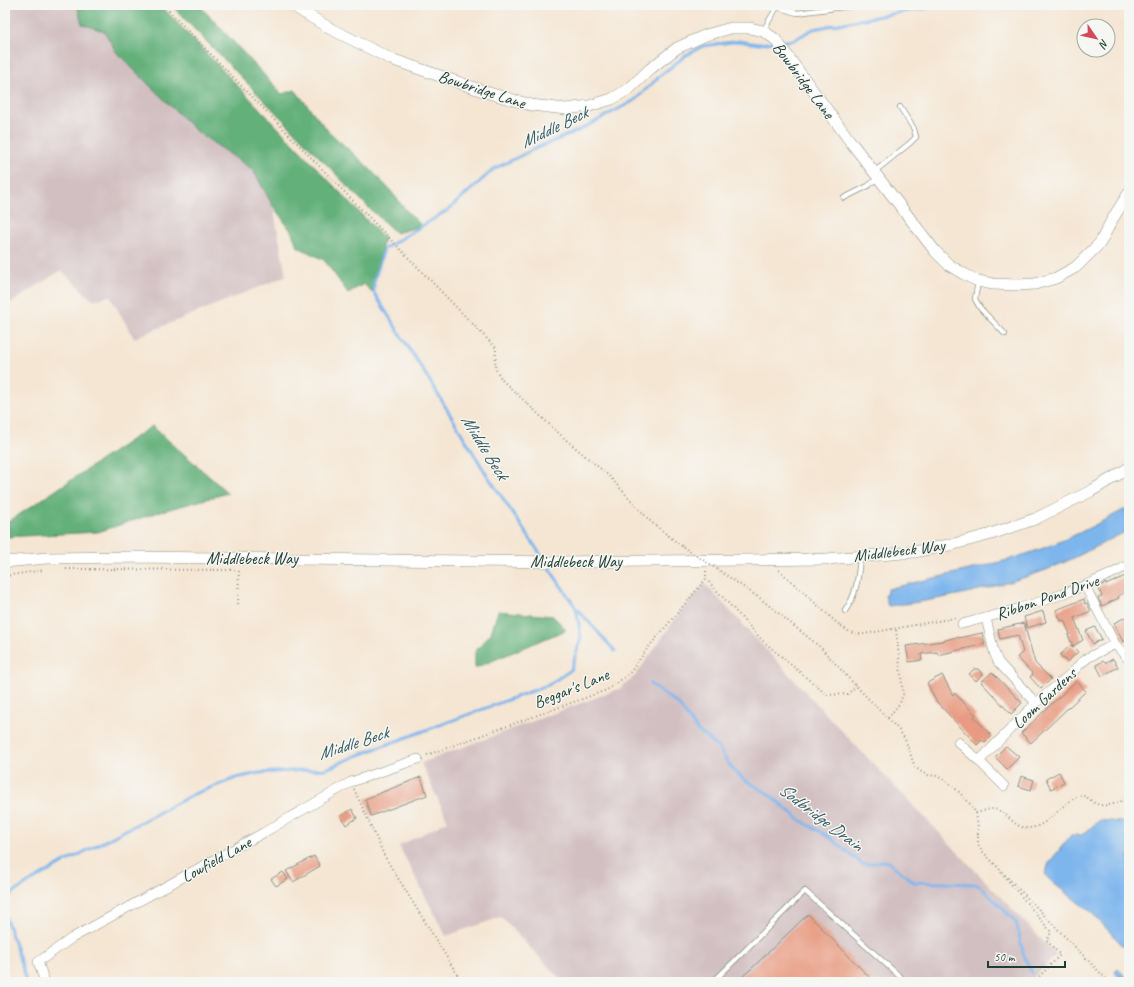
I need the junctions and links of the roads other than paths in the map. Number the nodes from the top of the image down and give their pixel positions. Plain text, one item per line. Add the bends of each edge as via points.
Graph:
1 (292, 5) edge
2 (858, 5) edge
3 (776, 6) edge
4 (763, 31) junction
5 (900, 107) dead end
6 (876, 175) junction
7 (1129, 193) edge
8 (844, 198) dead end
9 (978, 280) junction
10 (1005, 334) dead end
11 (1129, 468) edge
12 (861, 556) junction
13 (5, 562) edge
14 (1129, 565) edge
15 (1085, 586) junction
16 (845, 611) dead end
17 (986, 618) junction
18 (959, 621) road end
19 (1115, 644) junction
20 (1129, 660) edge
21 (1036, 703) junction
22 (958, 742) dead end
23 (418, 759) road end
24 (979, 761) junction
25 (1004, 786) dead end
26 (45, 982) edge
27 (713, 982) edge
28 (906, 982) edge

1 - 4 street, Bowbridge Lane via 329,28 391,60 531,105 566,109 612,99 630,88 677,48 706,35 731,28
2 - 3 lane via 797,13
3 - 4 lane
4 - 6 street, Bowbridge Lane via 775,39
5 - 6 lane via 916,137
6 - 8 lane via 868,186
6 - 9 street, Bowbridge Lane via 935,251 949,265
7 - 9 street, Bowbridge Lane via 1100,243 1076,267 1063,275 1035,284 993,284
9 - 10 lane via 975,299 980,308
11 - 12 street, Middlebeck Way via 1091,491 1035,519 988,535 914,552
12 - 13 street, Middlebeck Way via 826,559 557,562 47,558
12 - 16 lane via 858,584
14 - 15 street, Ribbon Pond Drive
15 - 17 street, Ribbon Pond Drive via 1039,603
15 - 19 street
17 - 18 street, Ribbon Pond Drive
17 - 21 street via 998,662
19 - 20 street
19 - 21 street, Loom Gardens via 1089,657
21 - 24 street, Loom Gardens
22 - 24 street
23 - 26 street, Lowfield Lane via 351,782 72,938 38,962
24 - 25 street
27 - 28 lane via 805,891

